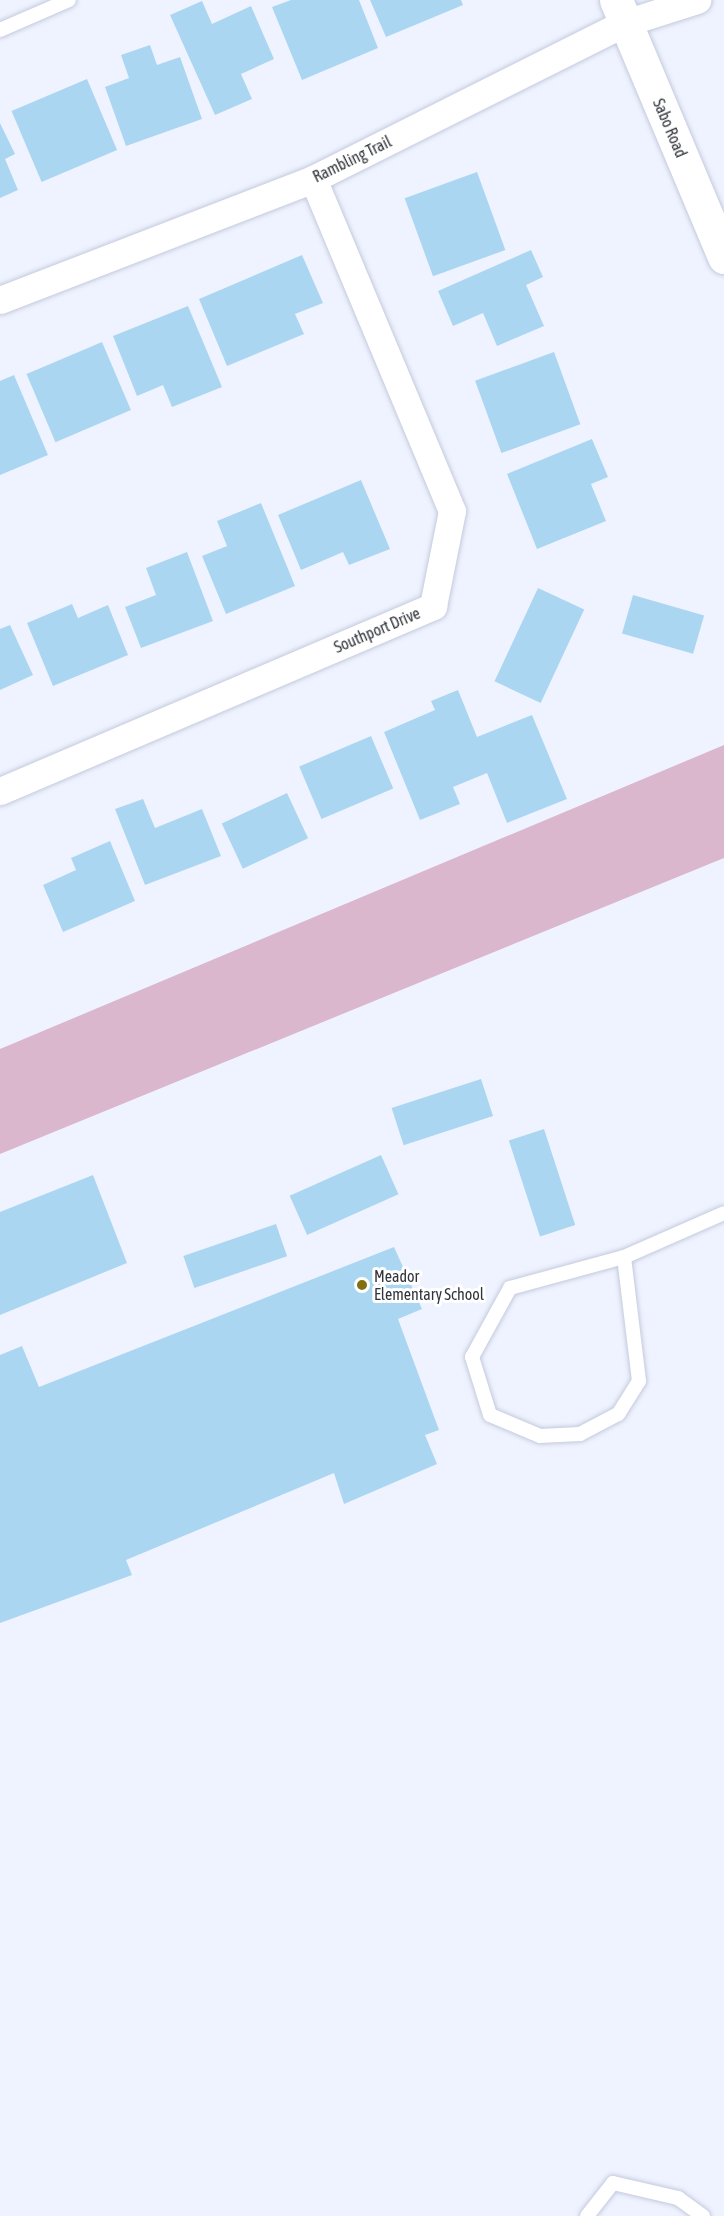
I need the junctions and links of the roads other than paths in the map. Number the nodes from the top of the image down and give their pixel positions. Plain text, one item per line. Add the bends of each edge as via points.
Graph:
1 (69, 0) edge
2 (696, 0) edge
3 (620, 12) edge
4 (0, 30) edge
5 (313, 179) junction
6 (724, 257) edge
7 (0, 300) edge
8 (0, 791) edge
9 (724, 1213) edge
10 (624, 1257) junction
11 (587, 2216) edge
12 (703, 2216) edge

1 - 4 lane
2 - 3 street, Rambling Trail
3 - 5 street, Rambling Trail
3 - 6 street, Sabo Road
5 - 7 street, Rambling Trail
5 - 8 street, Southport Drive via 452,511 433,606
9 - 10 lane
10 - 10 lane via 510,1288 472,1357 490,1414 540,1436 580,1434 618,1414 639,1382
11 - 12 lane via 613,2183 678,2198

